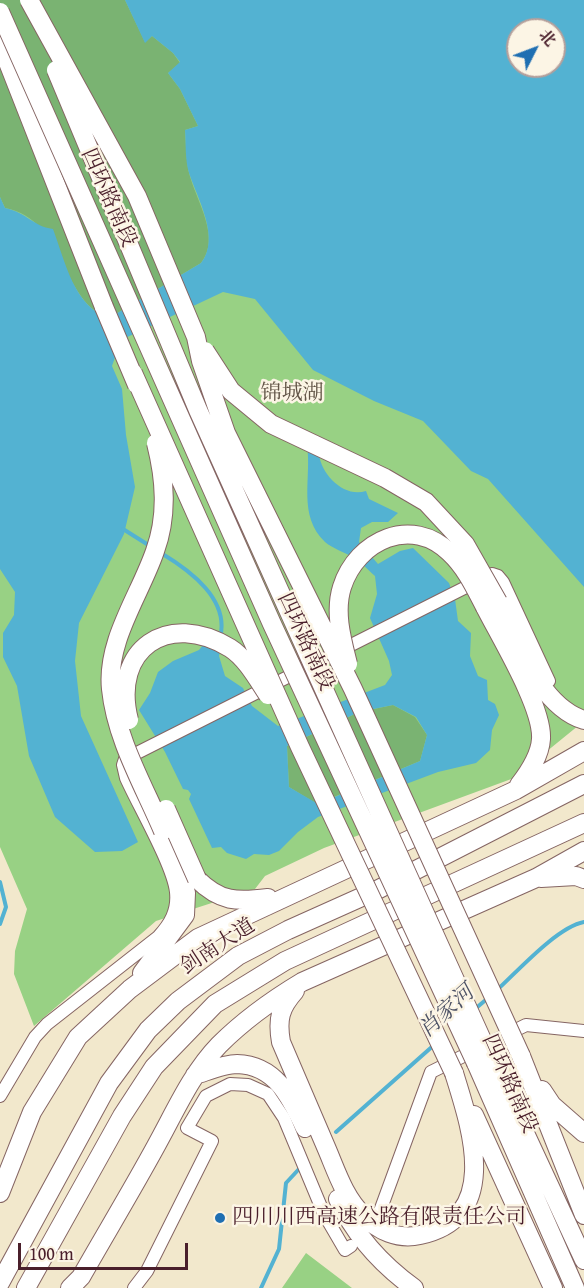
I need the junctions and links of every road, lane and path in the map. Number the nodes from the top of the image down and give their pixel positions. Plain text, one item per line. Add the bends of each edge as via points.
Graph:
1 (28, 0) edge
2 (0, 12) edge
3 (0, 42) edge
4 (196, 338) junction
5 (133, 373) junction
6 (491, 605) junction
7 (353, 689) junction
8 (584, 713) edge
9 (584, 720) edge
10 (300, 747) junction
11 (584, 751) edge
12 (584, 783) edge
13 (516, 790) junction
14 (584, 823) edge
15 (584, 851) edge
16 (536, 878) junction
17 (584, 879) edge
18 (288, 896) junction
19 (302, 982) junction
20 (130, 990) junction
21 (584, 1031) edge
22 (521, 1056) junction
23 (484, 1063) junction
24 (454, 1073) junction
25 (195, 1075) junction
26 (0, 1096) edge
27 (584, 1133) edge
28 (0, 1193) edge
29 (584, 1215) edge
30 (376, 1222) dead end
31 (351, 1246) dead end
32 (584, 1260) edge
33 (0, 1283) edge
34 (26, 1288) edge
35 (70, 1288) edge
36 (134, 1288) edge
37 (414, 1288) edge
38 (553, 1288) edge
39 (575, 1288) edge

1 - 4 highway, bridge via 137,196
1 - 23 highway, 四环路南段, bridge via 198,410
2 - 23 highway, 四环路南段, bridge via 272,624
3 - 5 highway, bridge
4 - 6 highway, bridge via 231,392 271,424 385,478 426,502 465,544
4 - 7 highway, bridge via 226,433
5 - 10 highway, bridge
5 - 20 highway, bridge via 153,430 165,507 156,550 113,656 110,688 118,726 186,892 185,915
6 - 7 highway, bridge via 449,551 428,538 406,533 386,537 352,566 341,588 339,621
6 - 9 highway via 542,689 558,707
6 - 13 highway via 535,707 541,739 533,766
7 - 22 highway, bridge
8 - 26 street via 561,700 541,670 498,576 492,574 126,759 126,778 173,878 176,893 170,923 158,937 47,1024
10 - 18 highway, bridge via 257,678 232,649 186,632 158,636 140,650 127,672 125,704 132,731 197,879 210,893 240,902
10 - 24 highway, bridge
11 - 13 highway
12 - 33 highway, 剑南大道 via 375,891 238,956 178,1001 148,1030 109,1083
13 - 18 highway
14 - 34 highway via 285,961 215,1004 154,1067 116,1126
15 - 16 highway
16 - 17 highway
16 - 19 highway
18 - 20 highway via 198,938
19 - 24 highway via 282,1007 281,1042 347,1195 368,1220 392,1235 412,1237 435,1232 449,1223 470,1195 475,1158 471,1128
19 - 25 highway via 245,1021
20 - 28 highway via 78,1036 32,1113
21 - 30 street via 526,1025 431,1072
22 - 27 highway via 552,1105
22 - 29 highway
23 - 32 highway, 四环路南段
23 - 39 highway, 四环路南段
24 - 38 highway
25 - 35 highway via 127,1199 81,1277
25 - 37 highway via 236,1064 274,1077 289,1093 356,1231 388,1267
31 - 36 street via 345,1250 324,1214 284,1118 268,1094 248,1085 230,1084 206,1096 187,1128 212,1141 147,1271

